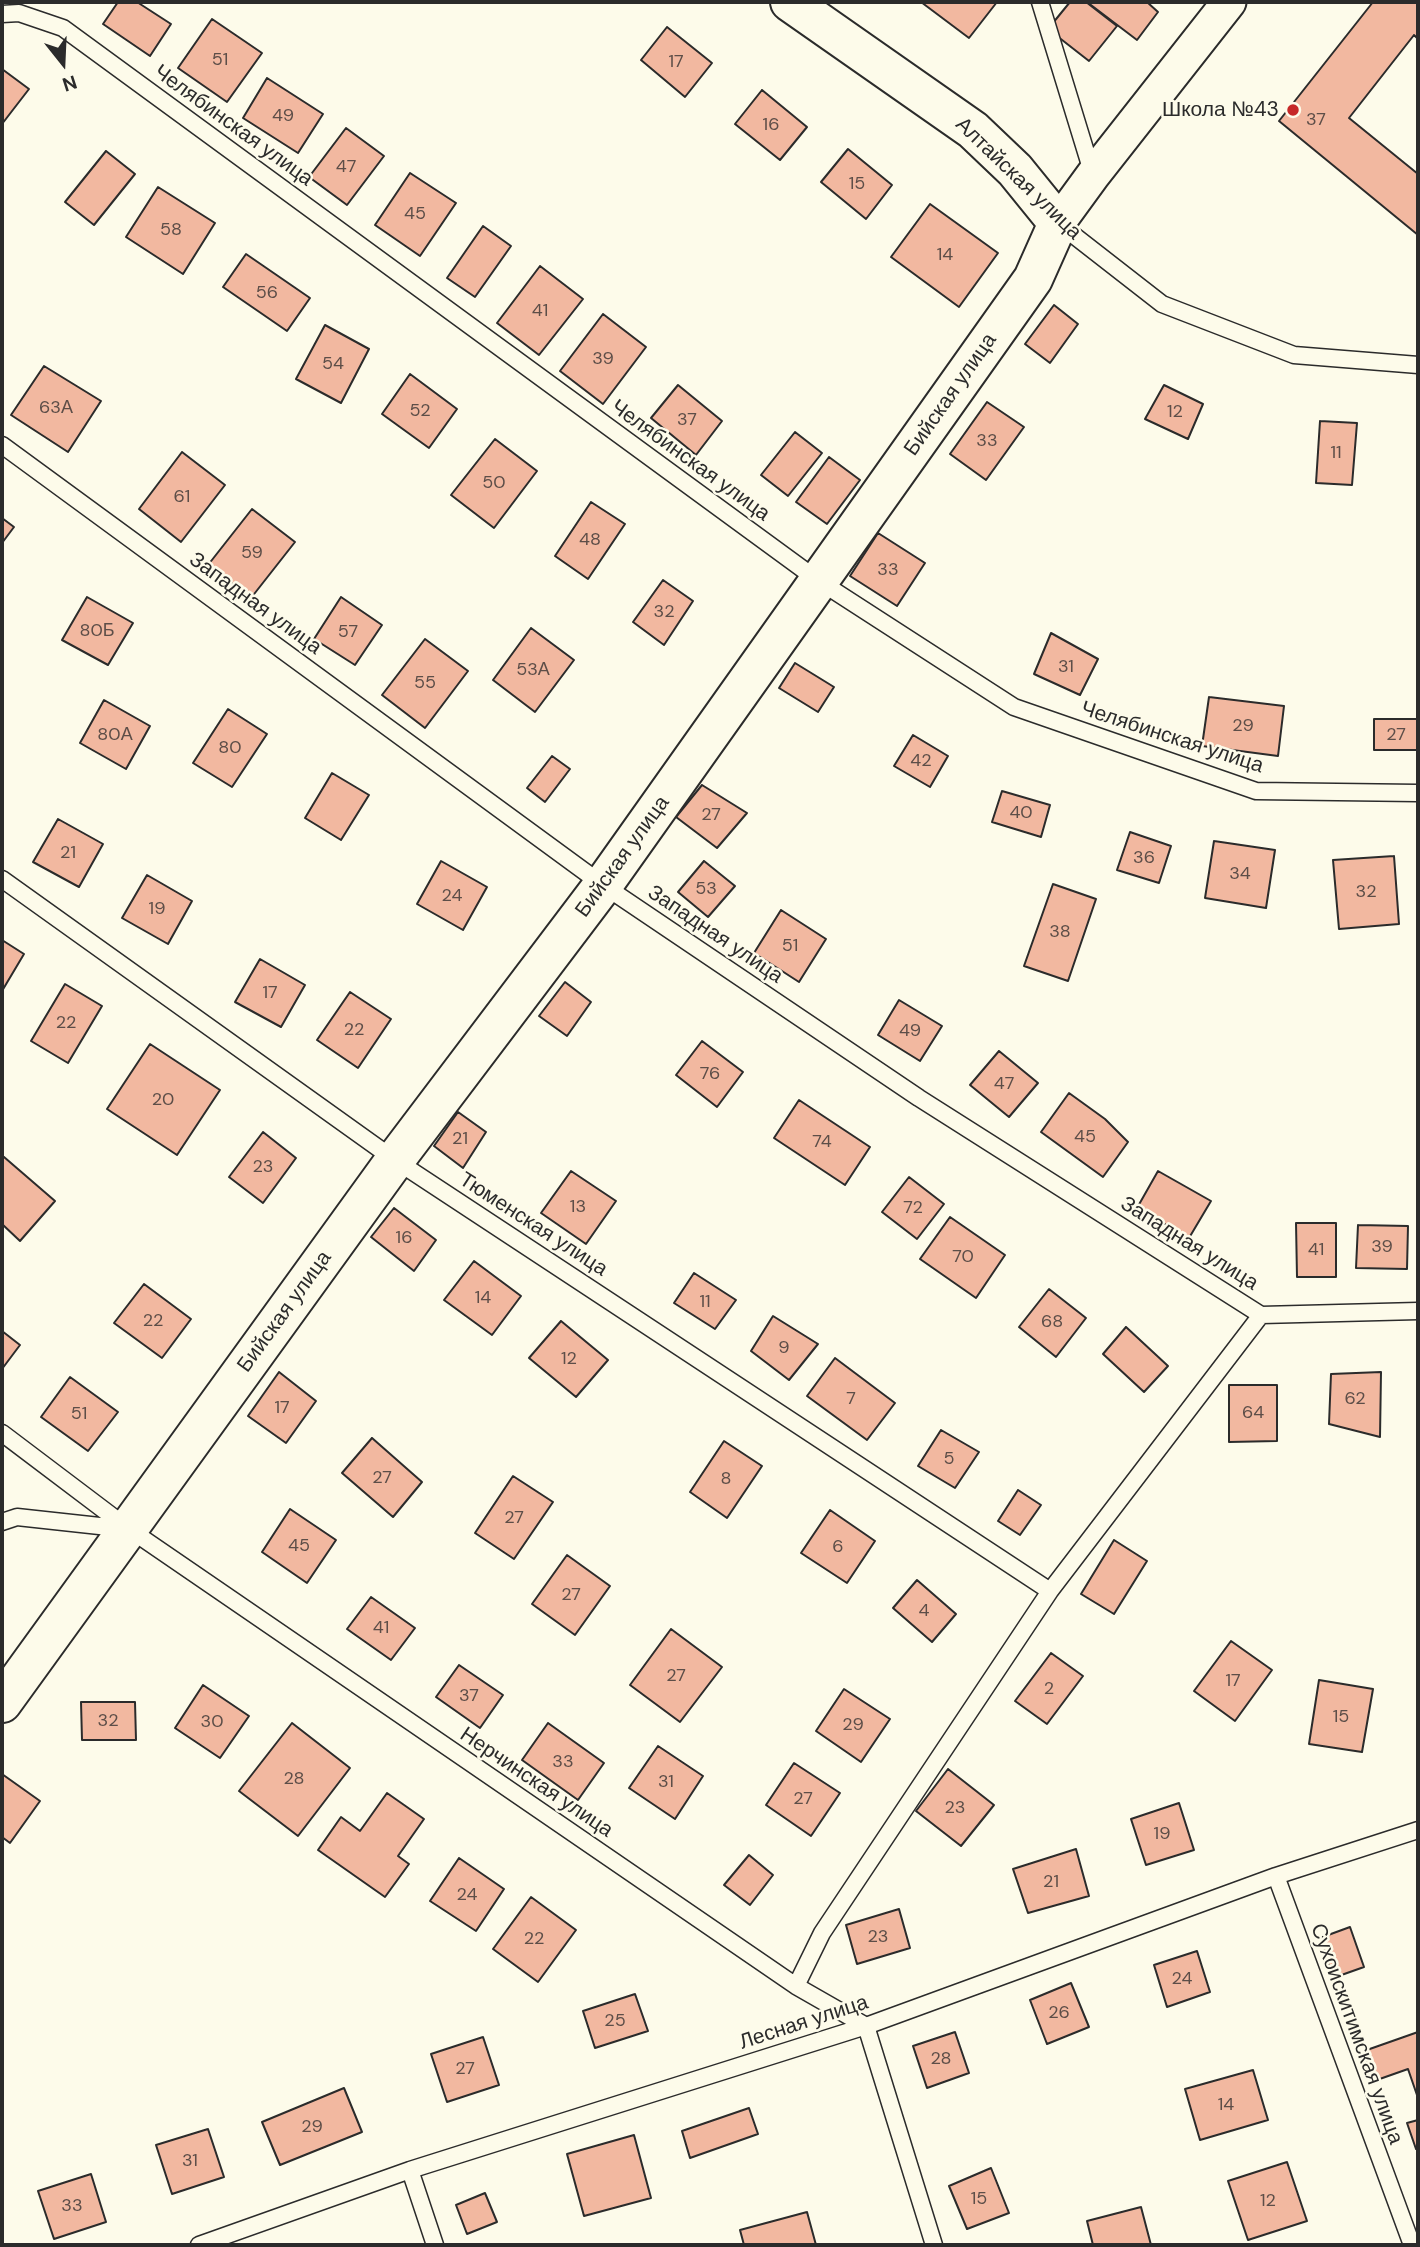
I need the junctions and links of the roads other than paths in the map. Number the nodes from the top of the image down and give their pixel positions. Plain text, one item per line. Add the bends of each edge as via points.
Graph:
1 (790, 2) edge
2 (1040, 2) edge
3 (1228, 2) edge
4 (2, 14) edge
5 (1093, 175) junction
6 (1058, 223) junction
7 (1418, 365) edge
8 (2, 445) edge
9 (819, 582) junction
10 (1418, 793) edge
11 (2, 879) edge
12 (603, 885) junction
13 (395, 1160) junction
14 (1418, 1311) edge
15 (1261, 1315) junction
16 (2, 1433) edge
17 (2, 1522) edge
18 (129, 1529) junction
19 (1051, 1591) junction
20 (2, 1703) edge
21 (1418, 1830) edge
22 (1276, 1877) junction
23 (796, 1986) junction
24 (866, 2026) junction
25 (410, 2170) junction
26 (199, 2245) edge
27 (435, 2245) edge
28 (934, 2245) edge
29 (1412, 2245) edge

1 - 6 street, Алтайская улица via 973,130 1015,170
2 - 5 lane
3 - 5 street, Бийская улица
4 - 9 lane, Челябинская улица via 19,13 64,28
5 - 6 street, Бийская улица
6 - 7 lane, Алтайская улица via 1162,304 1294,355
6 - 9 street, Бийская улица via 1033,279
8 - 12 lane, Западная улица
9 - 10 lane, Челябинская улица via 1027,711 1256,791
9 - 12 street, Бийская улица
11 - 13 lane, Тюменская улица
12 - 13 street, Бийская улица
12 - 15 lane, Западная улица via 919,1098
13 - 18 street, Бийская улица
13 - 19 lane, Тюменская улица
14 - 15 lane, Западная улица
15 - 19 lane
16 - 18 lane, Нерчинская улица
17 - 18 lane via 17,1517
18 - 20 street, Бийская улица
18 - 23 lane, Нерчинская улица
19 - 23 lane via 822,1933
21 - 22 lane, Лесная улица
22 - 24 lane, Лесная улица
22 - 29 lane, Сухоискитимская улица
23 - 24 lane, Нерчинская улица
24 - 25 lane, Лесная улица
24 - 28 lane
25 - 26 lane, Лесная улица
25 - 27 lane

